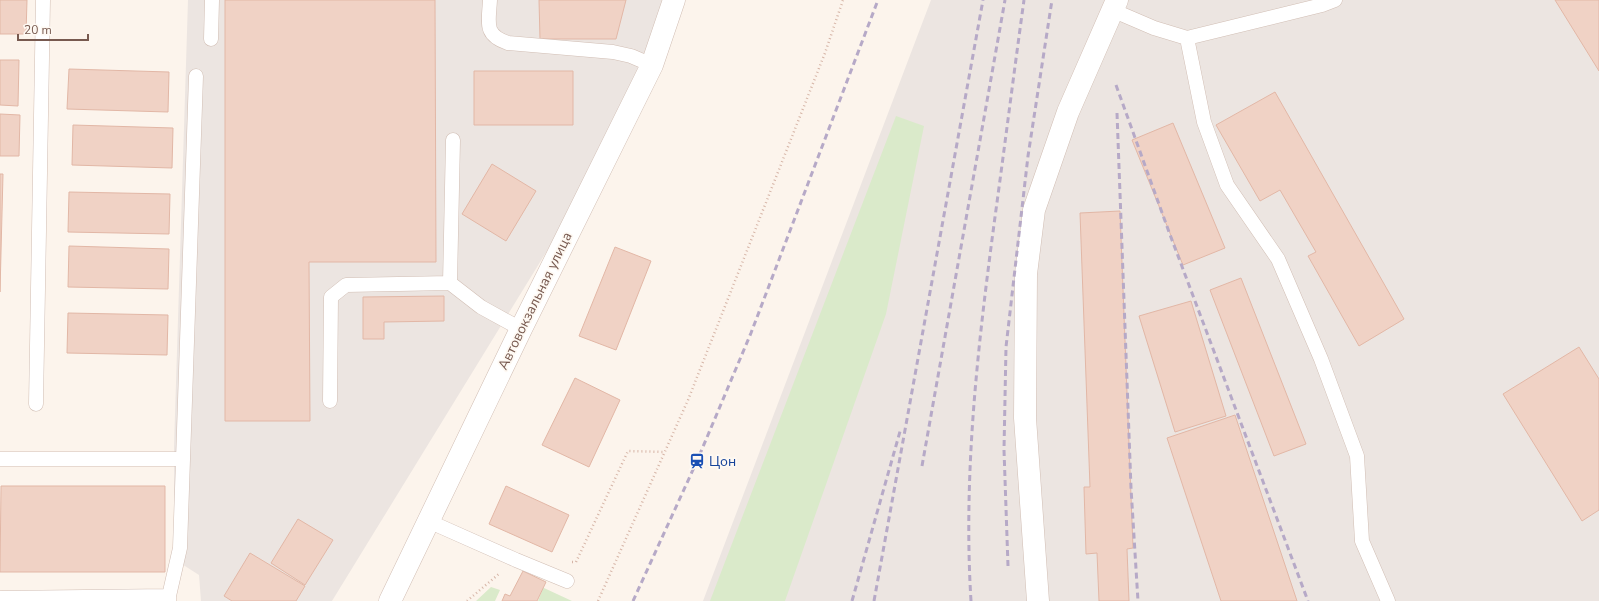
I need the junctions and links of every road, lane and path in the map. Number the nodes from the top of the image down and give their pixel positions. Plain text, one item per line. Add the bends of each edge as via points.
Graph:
1 (43, 0) edge
2 (212, 0) edge
3 (490, 0) edge
4 (674, 0) edge
5 (843, 0) edge
6 (1335, 0) edge
7 (1114, 5) edge
8 (1187, 38) junction
9 (212, 40) dead end
10 (652, 65) junction
11 (196, 76) dead end
12 (453, 140) dead end
13 (450, 283) junction
14 (521, 329) junction
15 (330, 401) dead end
16 (36, 404) dead end
17 (665, 452) junction
18 (0, 459) edge
19 (183, 459) junction
20 (428, 521) junction
21 (516, 560) junction
22 (569, 561) dead end
23 (567, 581) dead end
24 (0, 598) edge
25 (169, 598) edge
26 (390, 601) edge
27 (467, 601) edge
28 (598, 601) edge
29 (1038, 601) edge
30 (1388, 601) edge

1 - 16 lane
2 - 9 lane
3 - 10 lane via 489,30 497,40 508,44 614,52
4 - 10 street, Автовокзальная улица
5 - 17 path via 781,164
6 - 8 lane
7 - 8 lane via 1154,28
7 - 29 street via 1068,112 1034,210 1026,274 1025,418
8 - 30 lane via 1204,122 1227,185 1278,259 1321,359 1357,456 1362,541
10 - 14 street, Автовокзальная улица
11 - 19 lane
12 - 13 lane
13 - 14 lane via 481,307
13 - 15 lane via 346,285 331,297
14 - 20 street, Автовокзальная улица
17 - 22 path via 628,451 576,562
17 - 28 path
18 - 19 lane
19 - 25 lane via 180,548
20 - 21 lane
20 - 26 street, Автовокзальная улица
21 - 23 lane
21 - 27 path
24 - 25 lane

